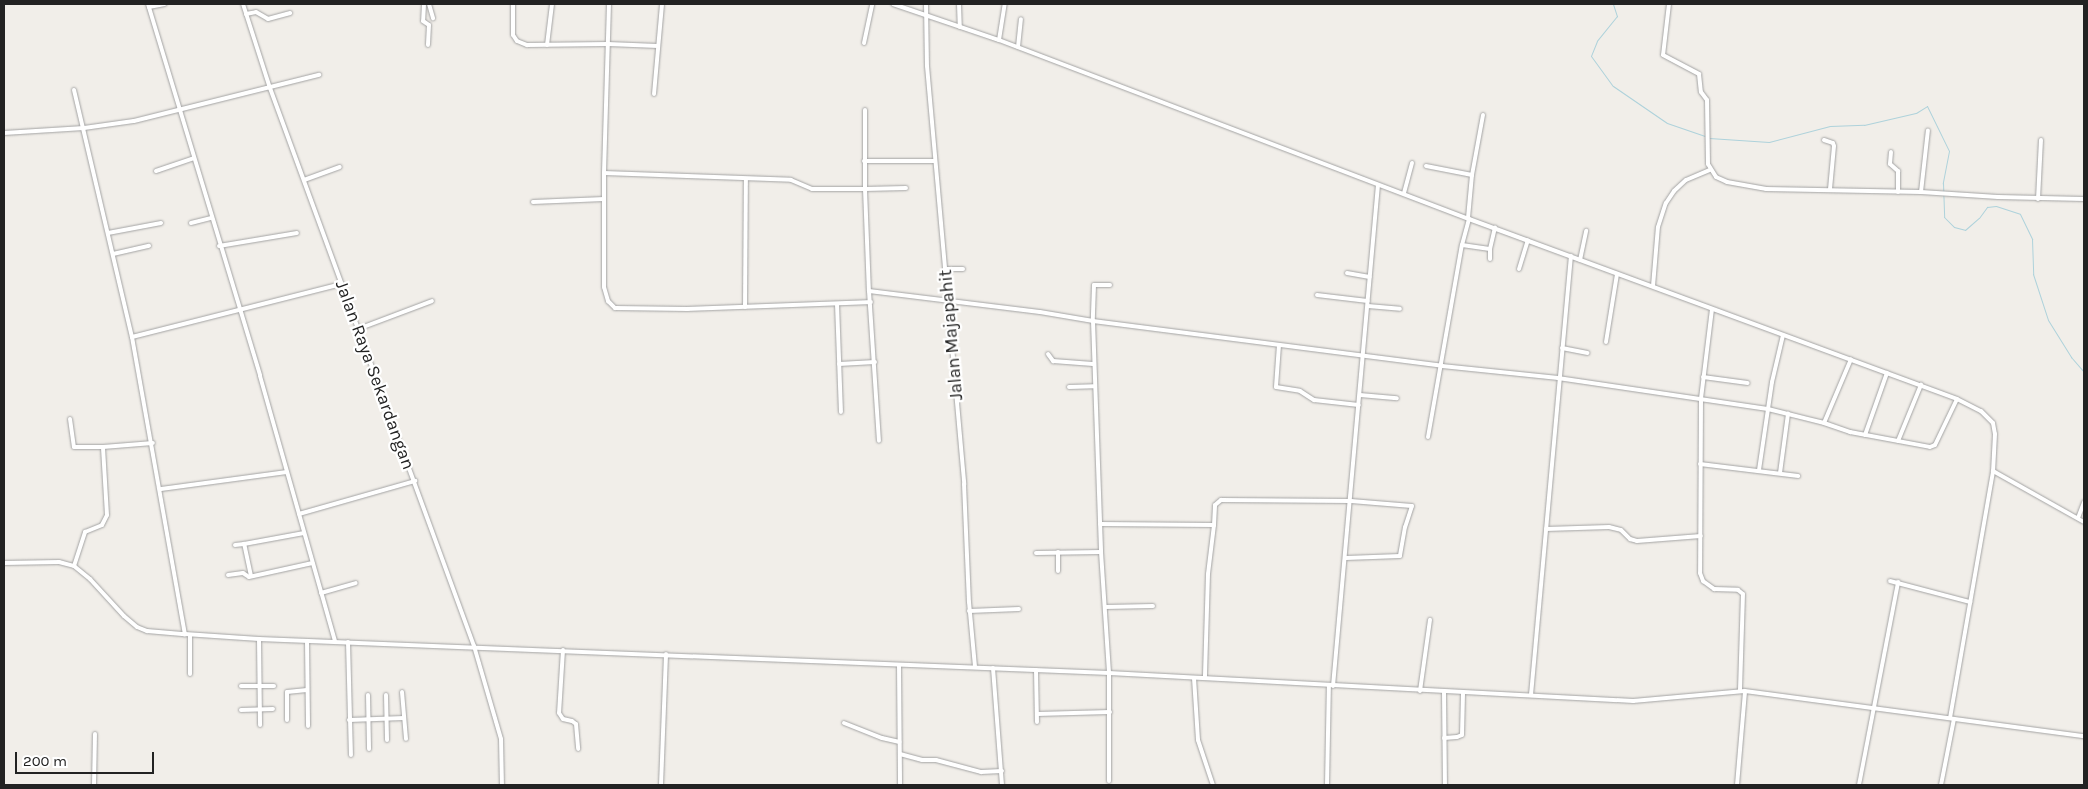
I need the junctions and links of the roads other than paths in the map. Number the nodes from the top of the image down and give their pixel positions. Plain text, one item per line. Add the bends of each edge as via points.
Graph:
1 (165, 4) edge
2 (243, 4) edge
3 (424, 4) edge
4 (429, 4) edge
5 (513, 4) edge
6 (552, 4) edge
7 (608, 4) edge
8 (662, 4) edge
9 (872, 4) edge
10 (893, 4) edge
11 (926, 4) edge
12 (959, 4) edge
13 (1005, 4) edge
14 (1668, 4) edge
15 (148, 5) edge
16 (290, 13) dead end
17 (246, 14) junction
18 (926, 14) junction
19 (433, 18) dead end
20 (1020, 20) dead end
21 (960, 27) junction
22 (999, 40) junction
23 (864, 43) dead end
24 (608, 44) junction
25 (428, 45) dead end
26 (547, 45) junction
27 (658, 46) junction
28 (1018, 47) junction
29 (318, 75) dead end
30 (270, 88) junction
31 (74, 90) dead end
32 (654, 94) dead end
33 (180, 110) junction
34 (865, 110) dead end
35 (1483, 115) dead end
36 (84, 128) junction
37 (1928, 130) dead end
38 (4, 133) edge
39 (1824, 140) dead end
40 (2041, 140) dead end
41 (1891, 152) dead end
42 (194, 158) junction
43 (864, 161) junction
44 (935, 161) junction
45 (1412, 163) dead end
46 (1426, 166) dead end
47 (340, 167) dead end
48 (1710, 170) junction
49 (156, 171) dead end
50 (604, 173) junction
51 (1472, 175) junction
52 (746, 179) junction
53 (304, 180) junction
54 (1378, 185) junction
55 (906, 188) dead end
56 (865, 189) junction
57 (1830, 189) junction
58 (1898, 192) junction
59 (1922, 192) junction
60 (1404, 194) junction
61 (604, 199) junction
62 (2038, 199) junction
63 (2084, 199) edge
64 (533, 202) dead end
65 (211, 218) junction
66 (1468, 219) junction
67 (161, 223) dead end
68 (191, 223) dead end
69 (1495, 228) junction
70 (1586, 231) dead end
71 (108, 233) junction
72 (296, 233) dead end
73 (1528, 240) junction
74 (1462, 245) junction
75 (148, 246) dead end
76 (219, 246) junction
77 (1490, 249) junction
78 (113, 254) junction
79 (1571, 256) junction
80 (1490, 259) dead end
81 (1580, 260) junction
82 (944, 269) junction
83 (963, 269) dead end
84 (1519, 269) dead end
85 (1347, 274) dead end
86 (1617, 274) junction
87 (1370, 276) junction
88 (341, 284) junction
89 (1110, 285) dead end
90 (1653, 286) junction
91 (869, 292) junction
92 (1318, 295) dead end
93 (947, 300) junction
94 (432, 301) dead end
95 (871, 302) junction
96 (1368, 303) junction
97 (837, 304) junction
98 (745, 307) junction
99 (240, 309) junction
100 (1400, 309) dead end
101 (1712, 309) junction
102 (1093, 321) junction
103 (358, 329) junction
104 (1783, 335) junction
105 (132, 337) junction
106 (1606, 342) dead end
107 (1279, 345) junction
108 (1562, 348) junction
109 (1588, 353) dead end
110 (1048, 354) dead end
111 (1363, 356) junction
112 (1851, 359) junction
113 (875, 362) junction
114 (839, 364) junction
115 (1093, 364) junction
116 (1442, 366) junction
117 (1887, 373) junction
118 (1704, 377) junction
119 (1558, 378) junction
120 (1748, 383) dead end
121 (1921, 385) junction
122 (1068, 386) dead end
123 (1094, 386) junction
124 (1360, 395) junction
125 (1397, 398) dead end
126 (1701, 399) junction
127 (1957, 399) junction
128 (1359, 405) junction
129 (1768, 409) junction
130 (841, 412) dead end
131 (1788, 414) junction
132 (70, 419) dead end
133 (1824, 423) junction
134 (1865, 435) junction
135 (1428, 437) dead end
136 (879, 441) dead end
137 (1898, 441) junction
138 (153, 443) junction
139 (103, 447) junction
140 (1700, 464) junction
141 (1759, 470) junction
142 (1993, 471) junction
143 (287, 472) junction
144 (1780, 473) junction
145 (1798, 476) dead end
146 (415, 481) junction
147 (161, 489) junction
148 (1351, 501) junction
149 (2084, 502) edge
150 (299, 514) junction
151 (2078, 518) junction
152 (2084, 522) edge
153 (1100, 524) junction
154 (1214, 525) junction
155 (1546, 529) junction
156 (304, 533) junction
157 (1701, 536) junction
158 (244, 544) junction
159 (235, 546) dead end
160 (1058, 552) junction
161 (1101, 552) junction
162 (1036, 553) dead end
163 (1346, 558) junction
164 (4, 563) edge
165 (312, 563) junction
166 (74, 566) junction
167 (1058, 571) dead end
168 (228, 575) dead end
169 (251, 576) junction
170 (1890, 581) dead end
171 (1898, 582) junction
172 (356, 583) dead end
173 (321, 593) junction
174 (1970, 602) junction
175 (1153, 606) dead end
176 (1105, 607) junction
177 (1019, 609) dead end
178 (969, 611) junction
179 (1430, 620) dead end
180 (188, 635) junction
181 (259, 639) junction
182 (307, 641) junction
183 (335, 641) junction
184 (348, 642) junction
185 (474, 646) junction
186 (563, 650) junction
187 (666, 654) junction
188 (899, 665) junction
189 (975, 667) junction
190 (992, 668) junction
191 (1036, 670) junction
192 (1109, 673) junction
193 (190, 674) dead end
194 (1194, 678) junction
195 (1204, 678) junction
196 (241, 686) dead end
197 (259, 686) junction
198 (274, 686) dead end
199 (1331, 686) junction
200 (308, 690) junction
201 (1420, 691) junction
202 (1740, 691) junction
203 (1745, 691) junction
204 (402, 692) dead end
205 (1444, 692) junction
206 (1463, 693) junction
207 (368, 695) dead end
208 (386, 695) dead end
209 (1531, 695) junction
210 (1876, 707) junction
211 (260, 709) junction
212 (273, 709) dead end
213 (241, 710) dead end
214 (1110, 712) junction
215 (1037, 714) junction
216 (404, 718) junction
217 (1952, 718) junction
218 (386, 719) junction
219 (287, 720) dead end
220 (349, 720) junction
221 (368, 720) junction
222 (1038, 722) dead end
223 (844, 723) dead end
224 (260, 725) dead end
225 (308, 726) dead end
226 (96, 734) dead end
227 (2084, 736) edge
228 (1444, 738) junction
229 (406, 739) dead end
230 (387, 740) dead end
231 (900, 742) junction
232 (578, 749) dead end
233 (369, 750) dead end
234 (900, 754) junction
235 (351, 755) dead end
236 (1002, 771) junction
237 (1109, 781) dead end
238 (94, 785) edge
239 (502, 785) edge
240 (661, 785) edge
241 (900, 785) edge
242 (1002, 785) edge
243 (1213, 785) edge
244 (1327, 785) edge
245 (1445, 785) edge
246 (1737, 785) edge
247 (1859, 785) edge
248 (1940, 785) edge

1 - 15 street
2 - 17 street, Jalan Raya Sekardangan
3 - 25 street via 424,21 429,23
4 - 19 street
5 - 26 street via 512,30 516,40 527,45
6 - 26 street
7 - 24 street
8 - 27 street
9 - 23 street
10 - 18 street
11 - 18 street, Jalan Majapahit
12 - 21 street
13 - 22 street
14 - 48 street via 1663,56 1699,74 1701,92 1707,100 1706,157
15 - 33 street
16 - 17 street via 268,19 257,12
17 - 30 street, Jalan Raya Sekardangan
18 - 21 street
18 - 44 street, Jalan Majapahit
20 - 28 street
21 - 22 street
22 - 28 street
24 - 26 street
24 - 27 street
24 - 50 street
27 - 32 street
28 - 54 street
29 - 30 street
30 - 33 street
30 - 53 street, Jalan Raya Sekardangan
31 - 36 street
33 - 36 street
33 - 42 street
34 - 43 street
35 - 51 street
36 - 38 street
36 - 71 street
37 - 59 street
39 - 57 street via 1834,146
40 - 62 street
41 - 58 street via 1890,164 1898,169
42 - 49 street
42 - 65 street
43 - 44 street
43 - 56 street
44 - 82 street, Jalan Majapahit
45 - 60 street
46 - 51 street
47 - 53 street
48 - 57 street via 1727,182 1753,187
48 - 90 street via 1686,180 1666,203 1658,227
50 - 52 street
50 - 61 street
51 - 66 street
52 - 56 street via 791,180 812,188
52 - 98 street
53 - 88 street, Jalan Raya Sekardangan
54 - 60 street
54 - 87 street
55 - 56 street
56 - 91 street
57 - 58 street
58 - 59 street
59 - 62 street
60 - 66 street
61 - 64 street
61 - 98 street via 604,287 613,307 629,310
62 - 63 street
65 - 68 street
65 - 76 street
66 - 69 street
66 - 74 street
67 - 71 street
69 - 73 street
69 - 77 street
70 - 81 street
71 - 78 street
72 - 76 street
73 - 79 street
73 - 84 street
74 - 77 street
74 - 116 street
75 - 78 street
76 - 99 street
77 - 80 street
78 - 105 street
79 - 81 street
79 - 108 street
81 - 86 street
82 - 83 street
82 - 93 street, Jalan Majapahit
85 - 87 street
86 - 90 street
86 - 106 street
87 - 96 street
88 - 99 street
88 - 103 street, Jalan Raya Sekardangan
89 - 102 street via 1094,285
90 - 101 street
91 - 93 street
91 - 95 street
92 - 96 street
93 - 102 street
93 - 178 street, Jalan Majapahit via 964,484
94 - 103 street
95 - 97 street
95 - 113 street
96 - 100 street
96 - 111 street
97 - 98 street
97 - 114 street
99 - 105 street
99 - 143 street
101 - 104 street
101 - 118 street
102 - 107 street
102 - 115 street
103 - 146 street, Jalan Raya Sekardangan
104 - 112 street
104 - 129 street
105 - 138 street
107 - 111 street
107 - 128 street via 1276,387 1300,391 1314,400
108 - 109 street
108 - 119 street
110 - 115 street via 1053,361
111 - 116 street
111 - 124 street
112 - 117 street
112 - 133 street
113 - 114 street
113 - 136 street
114 - 130 street
115 - 123 street
116 - 119 street
116 - 135 street
117 - 121 street
117 - 134 street
118 - 120 street
118 - 126 street
119 - 126 street
119 - 155 street
121 - 127 street
121 - 137 street
122 - 123 street
123 - 153 street
124 - 125 street
124 - 128 street
126 - 129 street
126 - 140 street
127 - 137 street via 1934,445 1924,447
127 - 142 street via 1981,411 1993,423
128 - 148 street
129 - 131 street
129 - 141 street
131 - 133 street
131 - 144 street
132 - 139 street via 74,447
133 - 134 street via 1839,430
134 - 137 street
138 - 139 street
138 - 147 street
139 - 166 street via 106,515 102,525 85,532
140 - 141 street
140 - 157 street
141 - 144 street
142 - 151 street
142 - 174 street
143 - 147 street
143 - 150 street
144 - 145 street
146 - 150 street
146 - 185 street, Jalan Raya Sekardangan
147 - 180 street
148 - 154 street via 1219,500
148 - 163 street
148 - 163 street via 1410,504 1412,509 1400,556
149 - 151 street
150 - 156 street
151 - 152 street
153 - 154 street
153 - 161 street
154 - 195 street via 1208,574
155 - 157 street via 1609,527 1621,530 1637,541
155 - 209 street
156 - 158 street
156 - 165 street
157 - 202 street via 1700,573 1703,581 1714,589 1738,590 1743,594
158 - 159 street
158 - 169 street
160 - 161 street
160 - 162 street
160 - 167 street
161 - 176 street
163 - 199 street
164 - 166 street via 60,562
165 - 169 street
165 - 173 street
166 - 180 street via 137,627
168 - 169 street via 243,573
170 - 171 street
171 - 174 street
171 - 210 street
172 - 173 street
173 - 183 street
174 - 217 street
175 - 176 street
176 - 192 street
177 - 178 street
178 - 189 street, Jalan Majapahit
179 - 201 street
180 - 181 street
180 - 193 street
181 - 182 street
181 - 197 street
182 - 183 street
182 - 200 street
183 - 184 street
184 - 185 street
184 - 220 street
185 - 186 street
185 - 239 street, Jalan Raya Sekardangan via 502,748
186 - 187 street
186 - 232 street via 558,713 563,719 576,724
187 - 188 street
187 - 240 street
188 - 189 street
188 - 231 street
189 - 190 street
190 - 191 street
190 - 236 street
191 - 192 street
191 - 215 street
192 - 194 street
192 - 214 street
194 - 195 street
194 - 243 street via 1198,740
195 - 199 street
196 - 197 street
197 - 198 street
197 - 211 street
199 - 201 street
199 - 244 street
200 - 219 street via 287,692
200 - 225 street
201 - 205 street
202 - 203 street
202 - 209 street via 1643,701
203 - 210 street
203 - 246 street
204 - 216 street
205 - 206 street
205 - 228 street
206 - 209 street
206 - 228 street via 1461,736
207 - 221 street
208 - 218 street
210 - 217 street
210 - 247 street
211 - 212 street
211 - 213 street
211 - 224 street
214 - 215 street
214 - 237 street
215 - 222 street
216 - 218 street
216 - 229 street
217 - 227 street
217 - 248 street
218 - 221 street
218 - 230 street
220 - 221 street
220 - 235 street
221 - 233 street
223 - 231 street
226 - 238 street
228 - 245 street
231 - 234 street
234 - 236 street via 982,772
234 - 241 street
236 - 242 street

